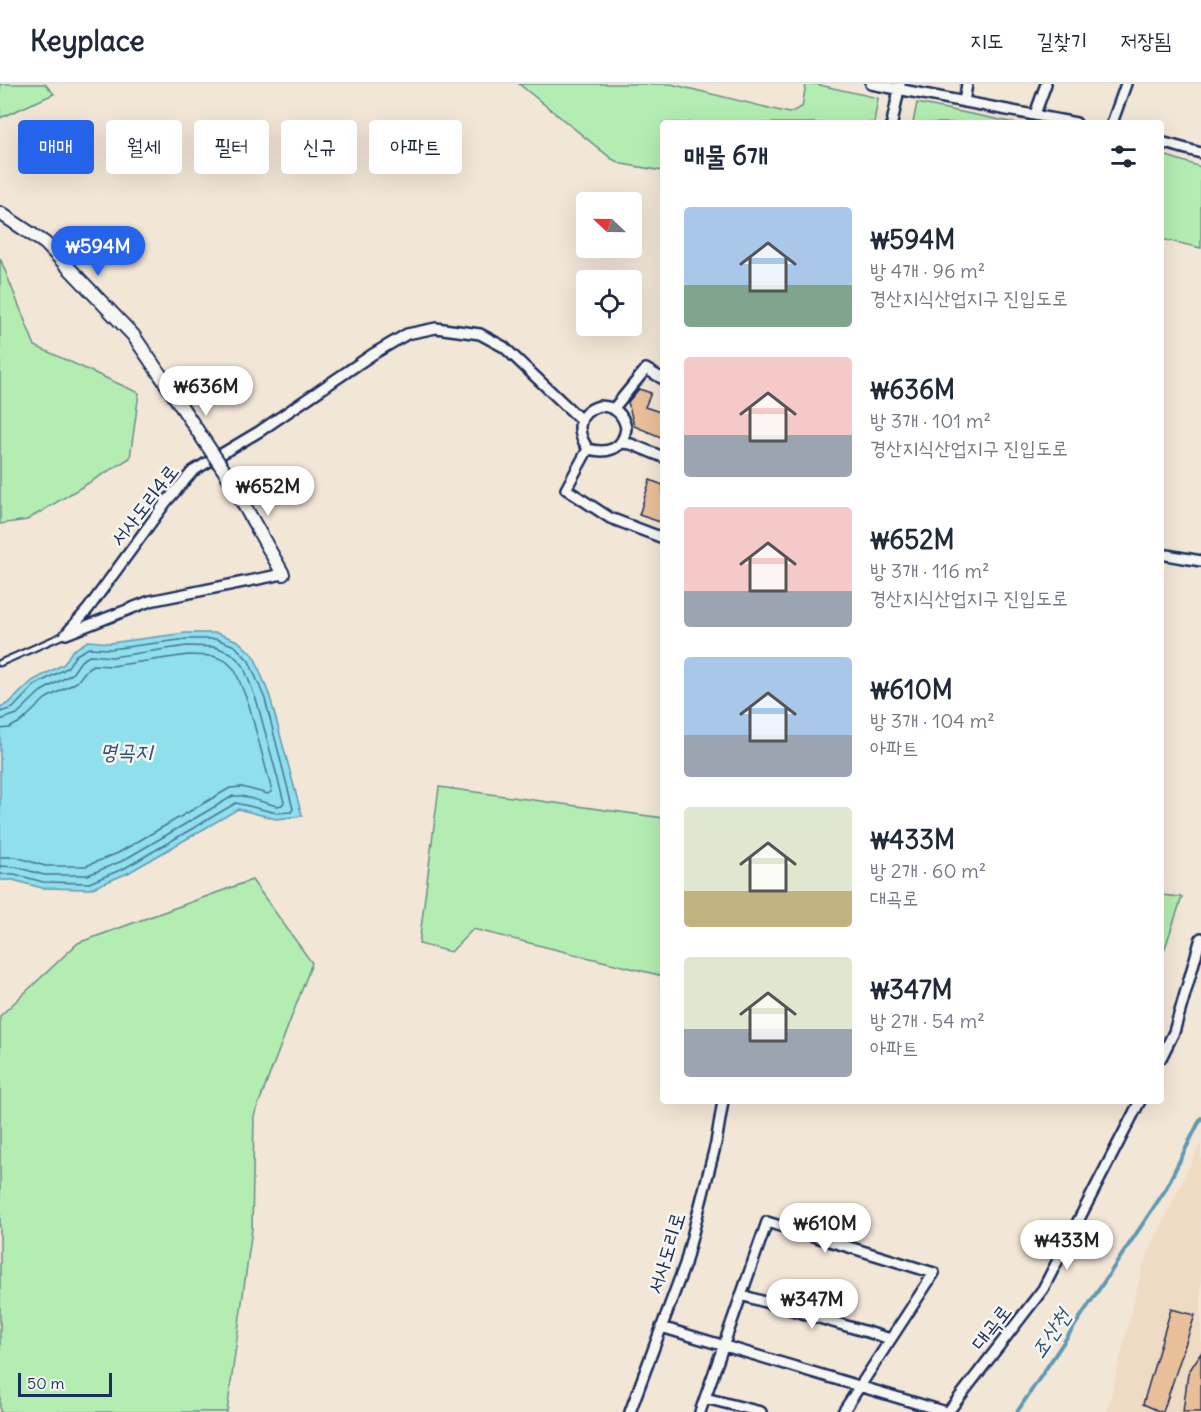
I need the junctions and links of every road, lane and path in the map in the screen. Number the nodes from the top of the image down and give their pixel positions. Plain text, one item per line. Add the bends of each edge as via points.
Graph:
1 (871, 84) edge
2 (967, 84) edge
3 (1046, 84) edge
4 (1126, 84) edge
5 (899, 87) edge
6 (964, 102) junction
7 (1035, 114) junction
8 (893, 120) edge
9 (1062, 120) edge
10 (1113, 120) edge
11 (1164, 143) edge
12 (1201, 153) edge
13 (0, 213) edge
14 (660, 377) edge
15 (614, 408) junction
16 (581, 420) junction
17 (621, 443) junction
18 (588, 449) junction
19 (660, 456) edge
20 (660, 537) edge
21 (1164, 555) edge
22 (1201, 561) edge
23 (283, 574) joint
24 (66, 634) junction
25 (0, 663) edge
26 (1201, 938) edge
27 (1164, 1052) edge
28 (722, 1104) edge
29 (1138, 1104) edge
30 (741, 1295) junction
31 (661, 1327) junction
32 (891, 1339) junction
33 (722, 1346) junction
34 (861, 1387) junction
35 (705, 1398) junction
36 (630, 1412) edge
37 (700, 1412) edge
38 (761, 1412) edge
39 (843, 1412) edge
40 (947, 1412) edge

1 - 5 street
2 - 6 street
3 - 7 street
4 - 10 street
5 - 6 street
5 - 8 street
6 - 7 street
7 - 9 street
11 - 12 street
13 - 23 street, bridge via 45,243 133,335 227,475
14 - 15 street via 646,369
15 - 16 street via 599,406 585,413
15 - 17 street via 626,428
16 - 18 street via 580,434
16 - 24 street, 서사도리4로 via 504,347 480,334 436,328 407,334 193,471 165,502
17 - 18 street via 608,452
17 - 19 street
18 - 20 street via 566,489 610,518
21 - 22 street
23 - 24 street via 150,601
24 - 25 lane
26 - 27 street via 1174,1032
28 - 31 street, 서사도리로 via 685,1264
29 - 40 street, 대곡로 via 1043,1289
30 - 32 street
30 - 32 street via 767,1222 934,1273
30 - 33 street
31 - 33 street
31 - 36 street, 서사도리로
32 - 34 street
33 - 34 street
33 - 35 street
34 - 39 street
34 - 40 street
35 - 37 street
35 - 38 street

